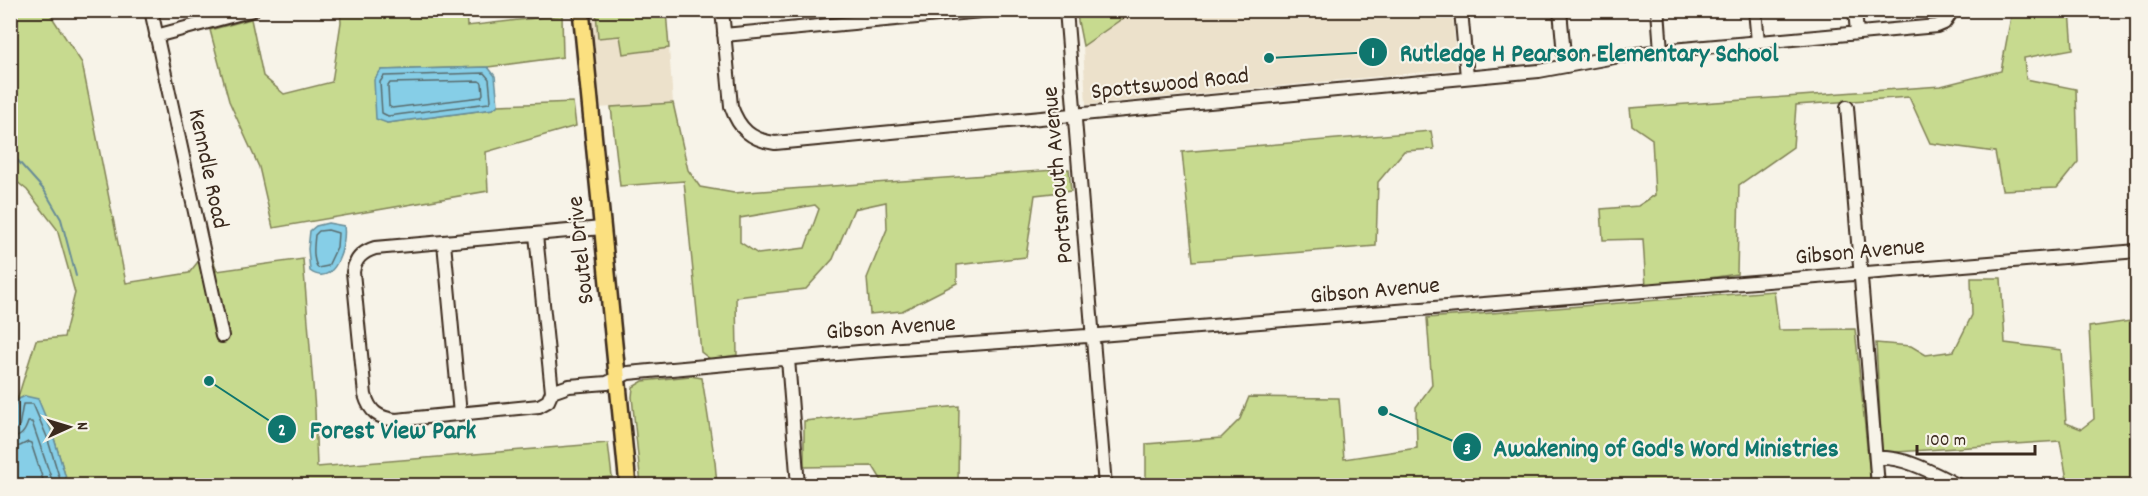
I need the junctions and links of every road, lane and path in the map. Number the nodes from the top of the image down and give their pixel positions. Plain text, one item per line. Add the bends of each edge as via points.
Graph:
1 (151, 10) edge
2 (253, 10) edge
3 (581, 10) edge
4 (722, 10) edge
5 (992, 10) edge
6 (1066, 10) edge
7 (1461, 10) edge
8 (1560, 10) edge
9 (1658, 10) edge
10 (1755, 10) edge
11 (1855, 10) edge
12 (1951, 15) edge
13 (1857, 33) junction
14 (724, 35) junction
15 (156, 36) junction
16 (1758, 42) junction
17 (1661, 51) junction
18 (1565, 66) junction
19 (1467, 77) junction
20 (1847, 107) dead end
21 (1075, 115) junction
22 (603, 228) junction
23 (536, 235) junction
24 (444, 243) junction
25 (2138, 250) edge
26 (1861, 274) junction
27 (222, 336) dead end
28 (1093, 336) junction
29 (788, 359) junction
30 (618, 378) junction
31 (552, 392) junction
32 (460, 414) junction
33 (1876, 458) junction
34 (628, 486) edge
35 (798, 486) edge
36 (1105, 486) edge
37 (1878, 486) edge
38 (1959, 486) edge

1 - 15 street, Kenndle Road
2 - 15 street
3 - 22 main road, Soutel Drive
4 - 14 street, Spottswood Road
5 - 14 street
6 - 21 street, Portsmouth Avenue
7 - 19 street
8 - 18 street
9 - 17 street
10 - 16 street
11 - 13 street
12 - 13 street, Spottswood Road via 1937,26
13 - 16 street, Spottswood Road
14 - 21 street, Spottswood Road via 731,106 745,132 762,141 775,143
15 - 27 street, Kenndle Road
16 - 17 street, Spottswood Road
17 - 18 street, Spottswood Road
18 - 19 street, Spottswood Road
19 - 21 street, Spottswood Road
20 - 26 street
21 - 28 street, Portsmouth Avenue
22 - 23 street
22 - 30 main road, Soutel Drive
23 - 24 street
23 - 31 street
24 - 32 street
24 - 32 street via 375,248 359,256 354,264 363,384 368,406 384,419
25 - 26 street, Gibson Avenue
26 - 28 street, Gibson Avenue
26 - 33 street
28 - 29 street, Gibson Avenue
28 - 36 street, Portsmouth Avenue
29 - 30 street, Gibson Avenue
29 - 35 street
30 - 31 street, Gibson Avenue
30 - 34 main road, Soutel Drive
31 - 32 street via 548,401 539,406
33 - 37 street
33 - 38 street via 1907,462

